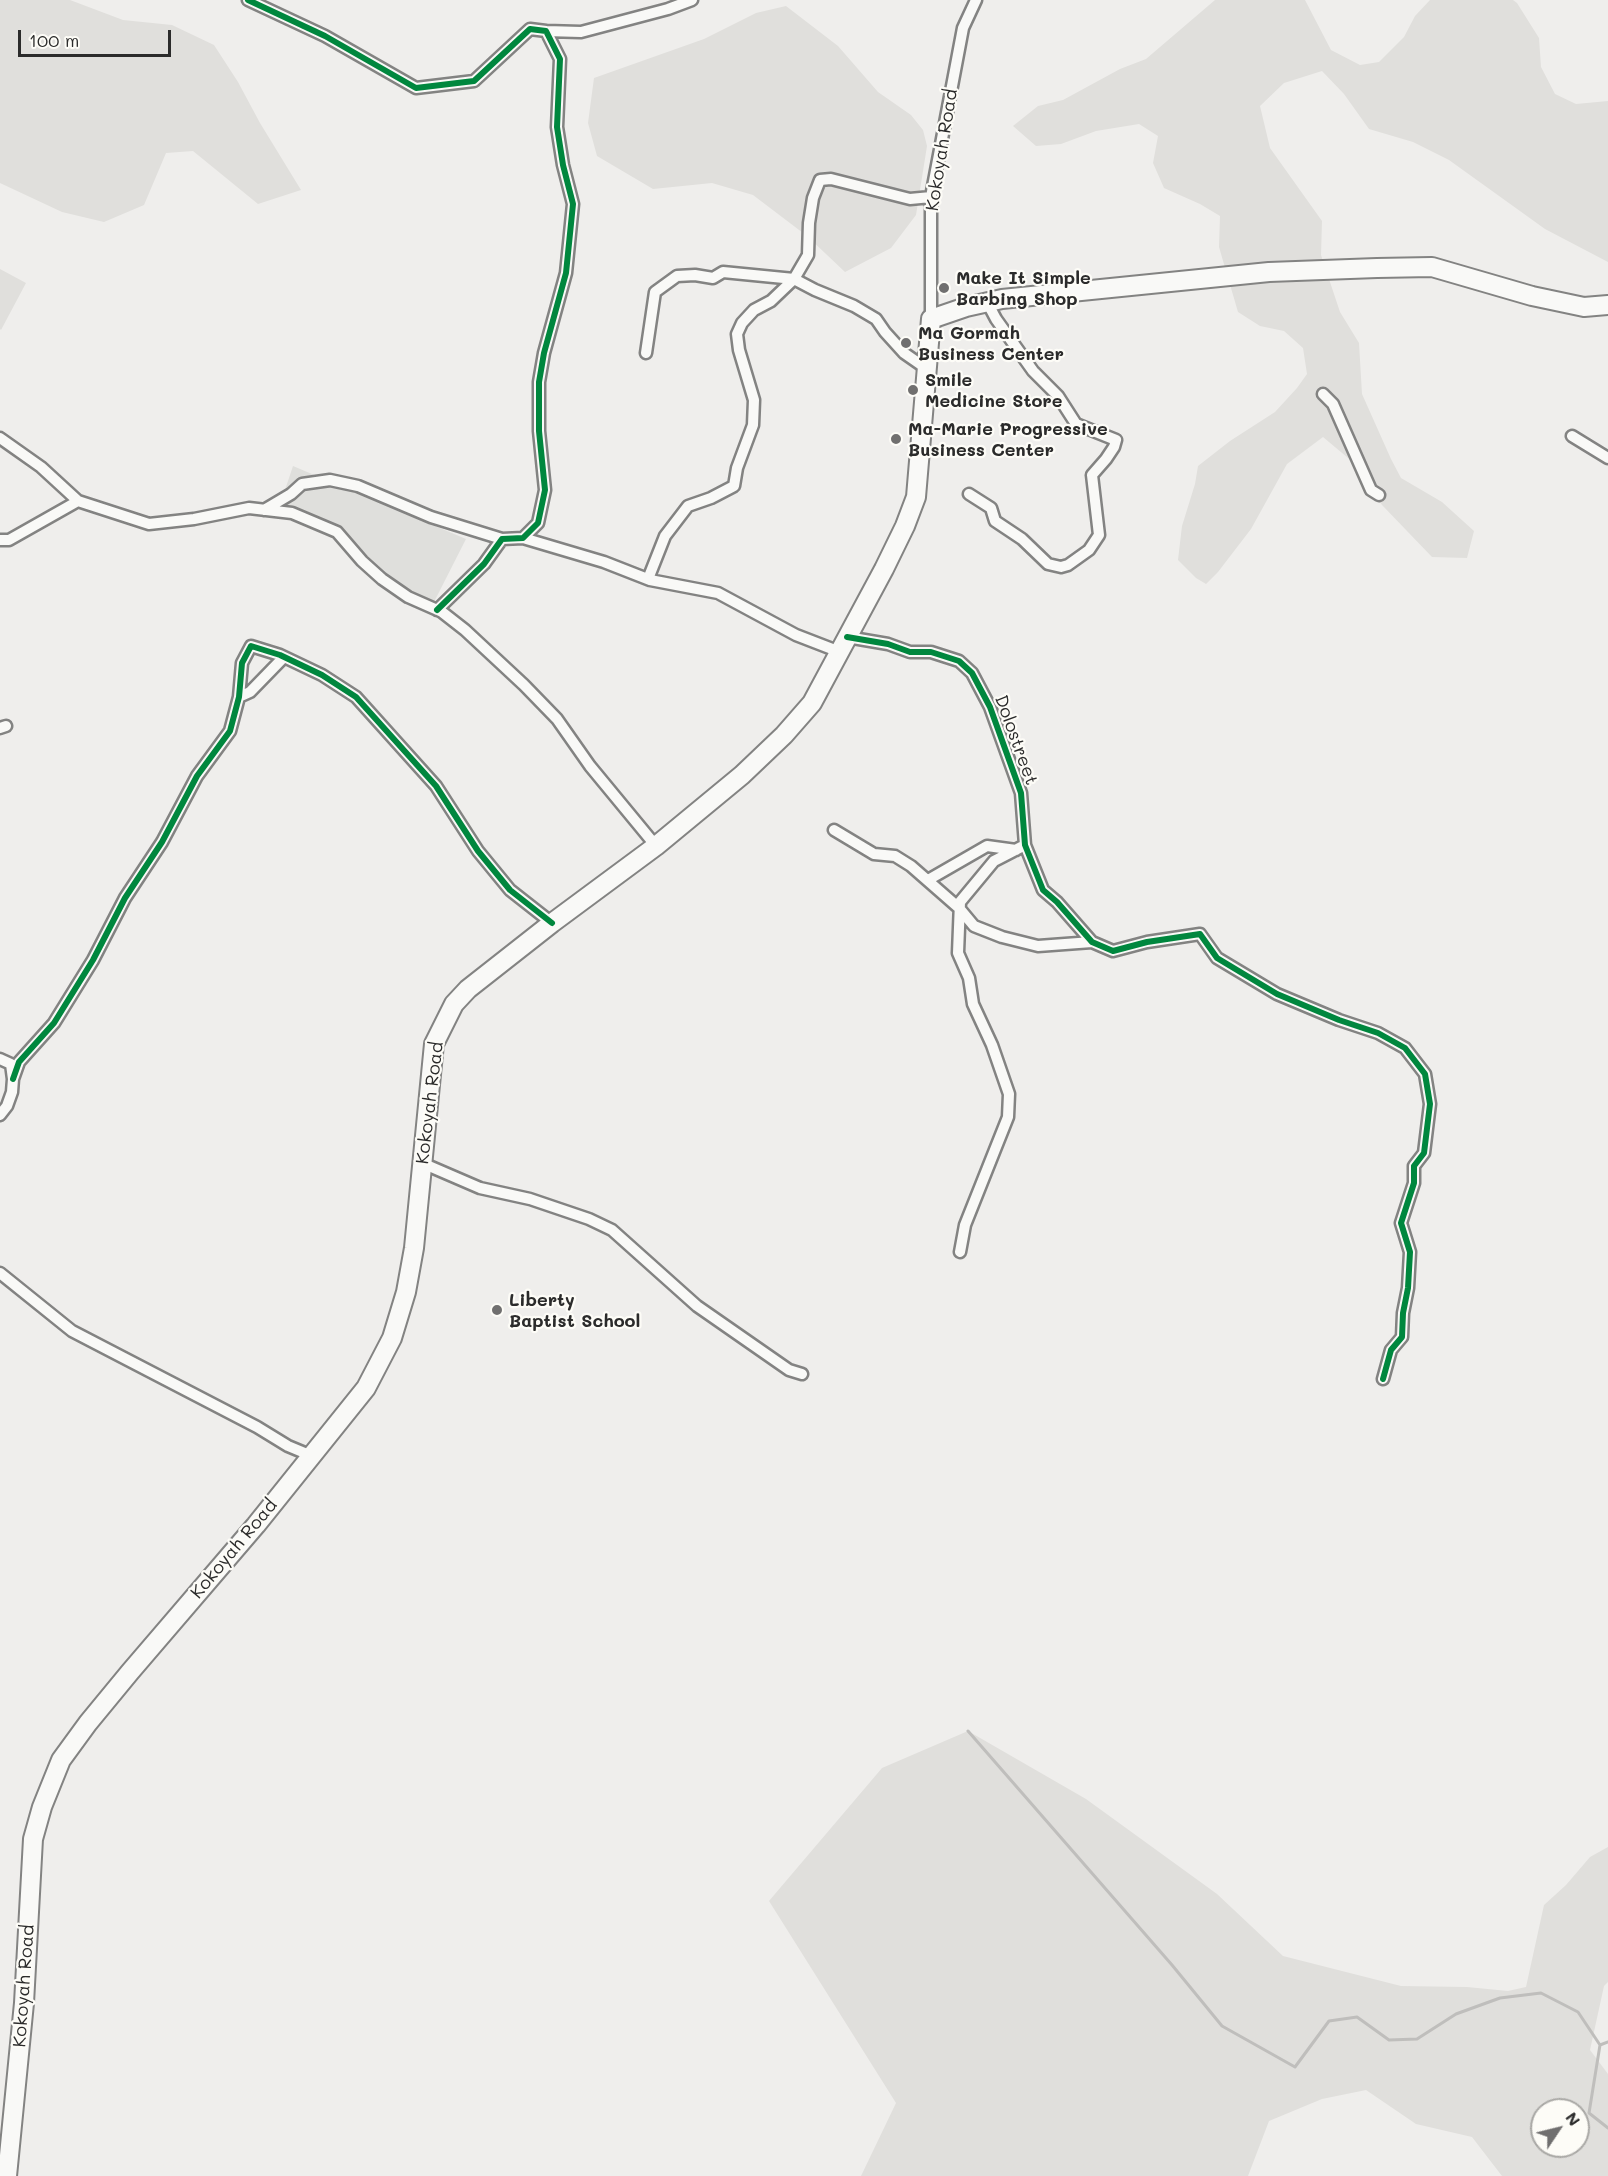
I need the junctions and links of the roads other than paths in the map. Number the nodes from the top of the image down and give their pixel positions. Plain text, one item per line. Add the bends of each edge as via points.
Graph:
1 (248, 0) edge
2 (692, 0) edge
3 (976, 0) edge
4 (546, 31) junction
5 (931, 197) junction
6 (794, 279) junction
7 (987, 302) junction
8 (1608, 305) edge
9 (931, 319) junction
10 (646, 353) dead end
11 (927, 369) junction
12 (1323, 394) dead end
13 (1572, 436) dead end
14 (0, 438) edge
15 (1608, 458) edge
16 (969, 494) dead end
17 (1379, 495) dead end
18 (78, 501) junction
19 (264, 510) junction
20 (523, 538) junction
21 (502, 539) junction
22 (0, 540) edge
23 (648, 579) junction
24 (436, 610) junction
25 (843, 645) junction
26 (284, 657) junction
27 (239, 698) junction
28 (834, 830) dead end
29 (656, 846) junction
30 (1020, 847) junction
31 (928, 880) junction
32 (960, 908) junction
33 (552, 922) junction
34 (1092, 942) junction
35 (0, 1059) edge
36 (13, 1079) junction
37 (0, 1115) edge
38 (422, 1163) junction
39 (960, 1252) dead end
40 (0, 1273) edge
41 (802, 1374) dead end
42 (1383, 1379) dead end
43 (312, 1456) junction
44 (7, 2176) edge

1 - 4 street via 326,36 416,88 474,81 530,29
2 - 4 street via 581,32
3 - 5 street, Kokoyah Road via 963,28
4 - 20 street via 560,60 557,127 573,204 566,273 539,382 545,490 538,523
5 - 6 street via 910,199 831,179 820,180 813,198 808,255
5 - 9 street, Kokoyah Road
6 - 10 street via 723,272 713,278 676,276 655,292
6 - 11 street via 876,319 904,353
6 - 23 street via 741,322 737,334 754,400 753,425 734,486 688,506 665,536
7 - 8 main road via 1269,272 1432,267 1532,296 1584,307
7 - 9 main road
7 - 16 street via 1033,371 1058,396 1076,424 1116,440 1092,475 1099,535 1089,550 1068,566 1048,564 1022,539 995,521 991,508
9 - 11 main road, Kokoyah Road
11 - 25 main road, Kokoyah Road via 916,497 902,533
12 - 17 street via 1333,405 1371,490
13 - 15 street
14 - 18 street via 41,467
18 - 19 street via 149,524 249,508
18 - 22 street via 9,540
19 - 21 street, Dolostreet via 302,484 330,480 358,486 431,517
19 - 24 street via 292,513 337,532 382,579
20 - 21 street, Dolostreet
20 - 23 street, Dolostreet via 604,561
21 - 24 street via 484,564
23 - 25 street, Dolostreet via 718,593 796,635
24 - 29 street via 465,630 557,719
25 - 29 main road, Kokoyah Road via 812,703 784,735
25 - 30 street, Dolostreet via 888,644 910,652 931,652 959,661 972,674 990,707 1021,793
26 - 27 street via 250,693
26 - 27 street via 251,646 242,663
26 - 33 street via 356,697 436,786 478,851 510,890
27 - 36 street via 230,731 197,776 54,1023 19,1062
28 - 31 street via 874,854 895,856
29 - 33 main road, Kokoyah Road
30 - 31 street via 987,846
30 - 32 street via 994,861 960,902
30 - 34 street, Dolostreet via 1043,890
31 - 32 street
32 - 34 street via 974,926 1024,944
32 - 39 street via 958,953 969,978 973,1004 1009,1094 1008,1117 965,1225
33 - 38 main road, Kokoyah Road via 468,988 454,1004 434,1044
34 - 42 street via 1113,951 1200,933 1218,958 1277,994 1378,1033 1405,1048 1425,1074 1430,1104 1424,1153 1414,1166 1414,1183 1401,1223 1410,1252 1402,1337 1391,1350
35 - 36 street via 12,1064
36 - 37 street via 7,1106
38 - 41 street via 480,1188 530,1198 612,1230 697,1306 789,1370
38 - 43 main road, Kokoyah Road via 414,1248 392,1338 366,1388
40 - 43 street via 72,1331
43 - 44 main road, Kokoyah Road via 88,1724 55,1773 33,1839 24,2003

